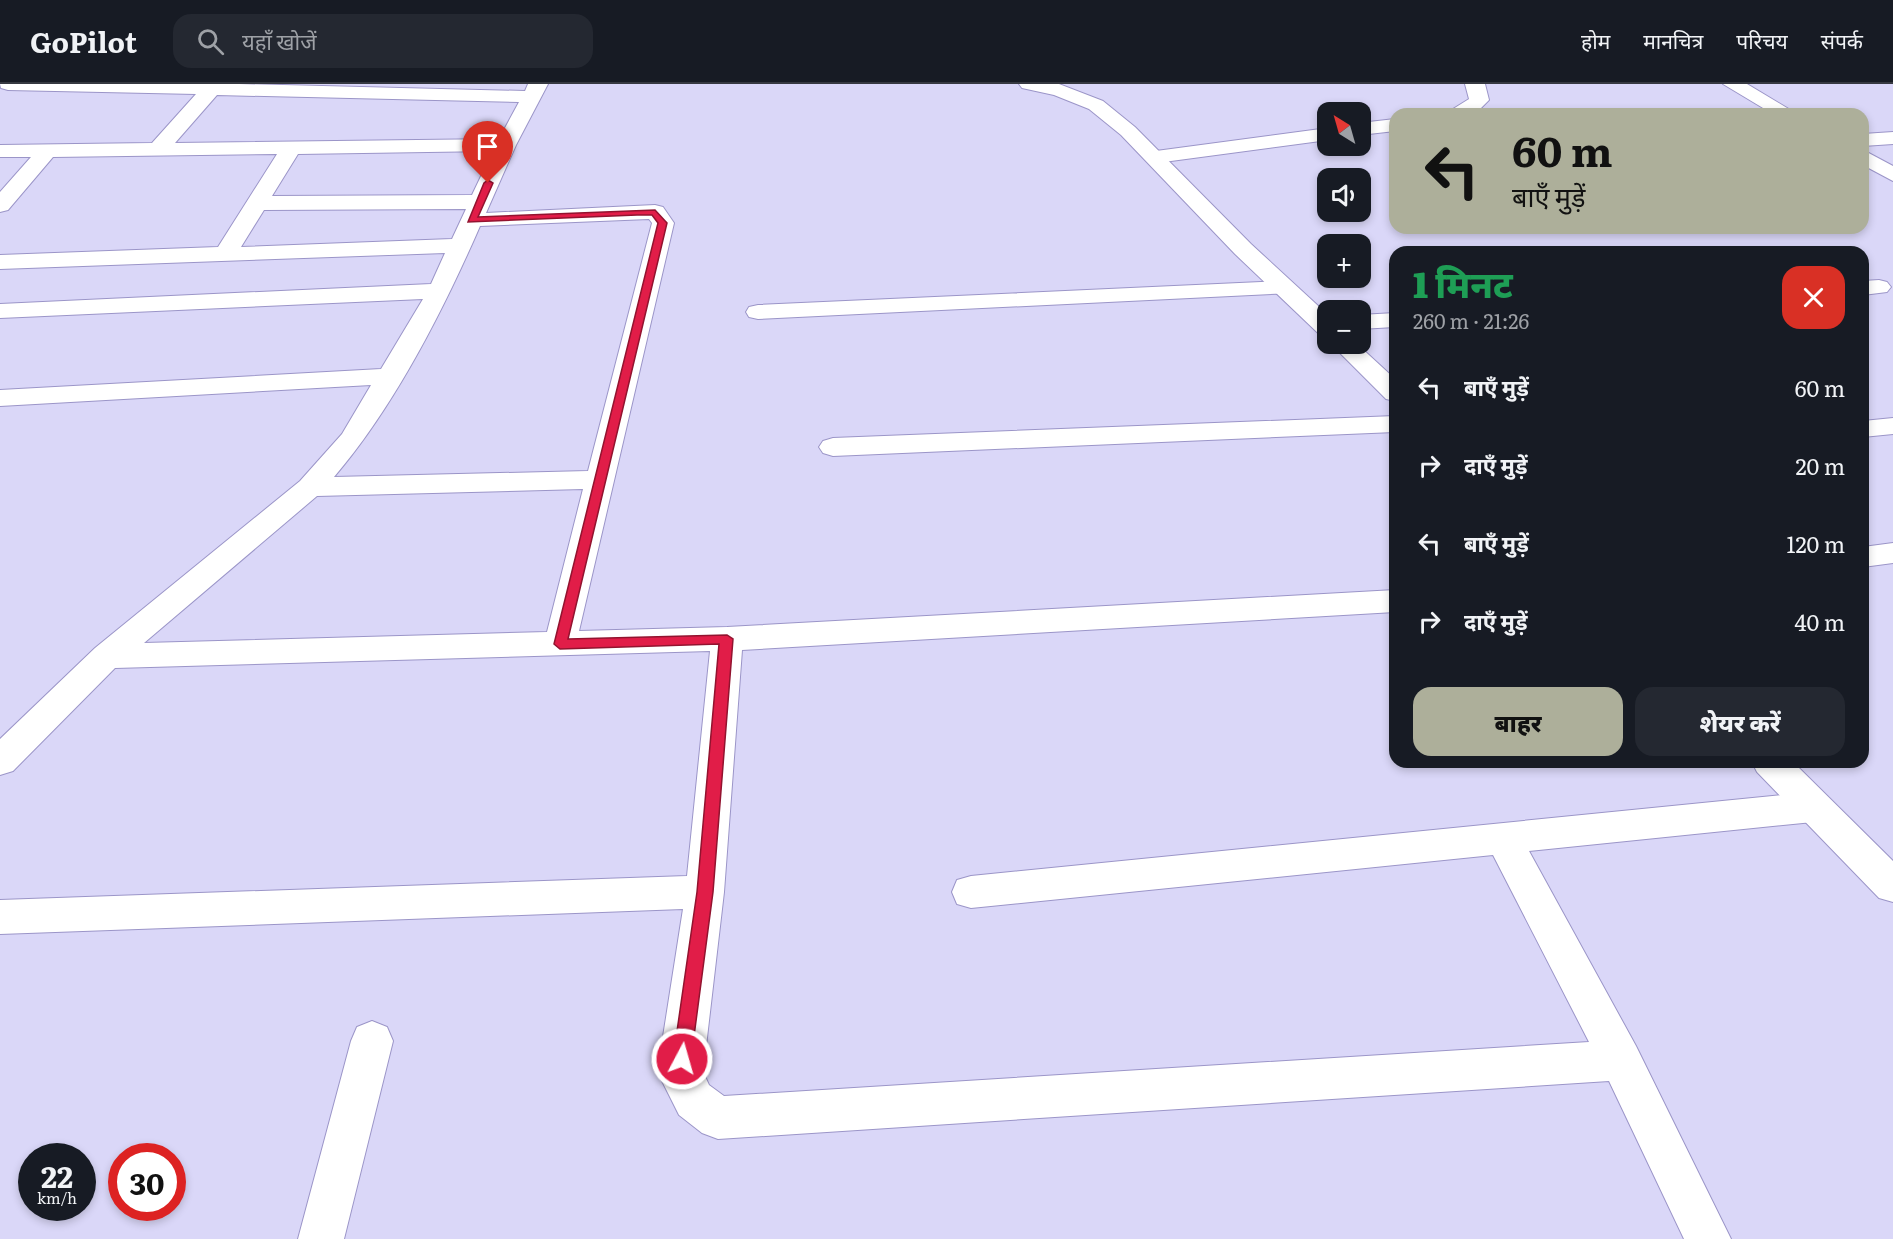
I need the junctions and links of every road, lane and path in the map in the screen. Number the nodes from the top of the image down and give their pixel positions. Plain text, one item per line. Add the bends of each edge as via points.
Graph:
1 (8, 84) edge
2 (1029, 84) edge
3 (1475, 84) edge
4 (1733, 84) edge
5 (210, 91) junction
6 (534, 91) edge
7 (1470, 108) edge
8 (1776, 108) edge
9 (1389, 125) edge
10 (1371, 127) edge
11 (1317, 135) edge
12 (1893, 138) edge
13 (1869, 140) edge
14 (506, 145) junction
15 (291, 148) junction
16 (158, 149) junction
17 (0, 151) edge
18 (47, 151) junction
19 (1156, 157) junction
20 (1869, 160) edge
21 (1893, 175) edge
22 (257, 203) junction
23 (0, 205) edge
24 (476, 211) junction
25 (460, 246) junction
26 (225, 254) junction
27 (0, 262) edge
28 (1284, 288) junction
29 (440, 291) junction
30 (0, 312) edge
31 (758, 312) dead end
32 (1317, 318) edge
33 (1389, 320) edge
34 (1371, 321) edge
35 (1354, 354) edge
36 (391, 376) junction
37 (1389, 387) edge
38 (0, 398) edge
39 (1389, 424) edge
40 (1893, 426) edge
41 (1869, 428) edge
42 (833, 447) dead end
43 (600, 480) junction
44 (310, 487) junction
45 (1893, 554) edge
46 (1869, 556) edge
47 (1389, 601) edge
48 (727, 639) junction
49 (560, 644) junction
50 (107, 656) junction
51 (3, 755) edge
52 (1776, 768) edge
53 (1814, 807) junction
54 (1503, 838) junction
55 (1893, 886) edge
56 (705, 892) junction
57 (971, 892) dead end
58 (0, 917) edge
59 (372, 1041) dead end
60 (1621, 1060) junction
61 (321, 1239) edge
62 (1708, 1239) edge

1 - 5 street
2 - 19 street via 1059,90 1096,105
3 - 7 street via 1479,100
4 - 8 street
5 - 6 street
5 - 16 street
6 - 14 street
9 - 10 street
11 - 19 street
12 - 13 street
14 - 15 street
14 - 24 street
15 - 16 street
15 - 22 street
16 - 18 street
17 - 18 street
18 - 23 street
19 - 28 street
20 - 21 street
22 - 24 street
22 - 26 street
24 - 25 street
24 - 43 street via 655,213 663,223
25 - 26 street
25 - 29 street
26 - 27 street
28 - 31 street
28 - 32 street
29 - 30 street
29 - 36 street
33 - 34 street
35 - 37 street
36 - 38 street
36 - 44 street via 353,438
39 - 42 street
40 - 41 street
43 - 44 street
43 - 49 street
44 - 50 street
45 - 46 street
47 - 48 street
48 - 49 street
48 - 56 street
49 - 50 street
50 - 51 street
52 - 53 street
53 - 54 street
53 - 55 street
54 - 57 street
54 - 60 street
56 - 58 street
56 - 60 street via 681,1075 694,1100 718,1118
59 - 61 street
60 - 62 street

